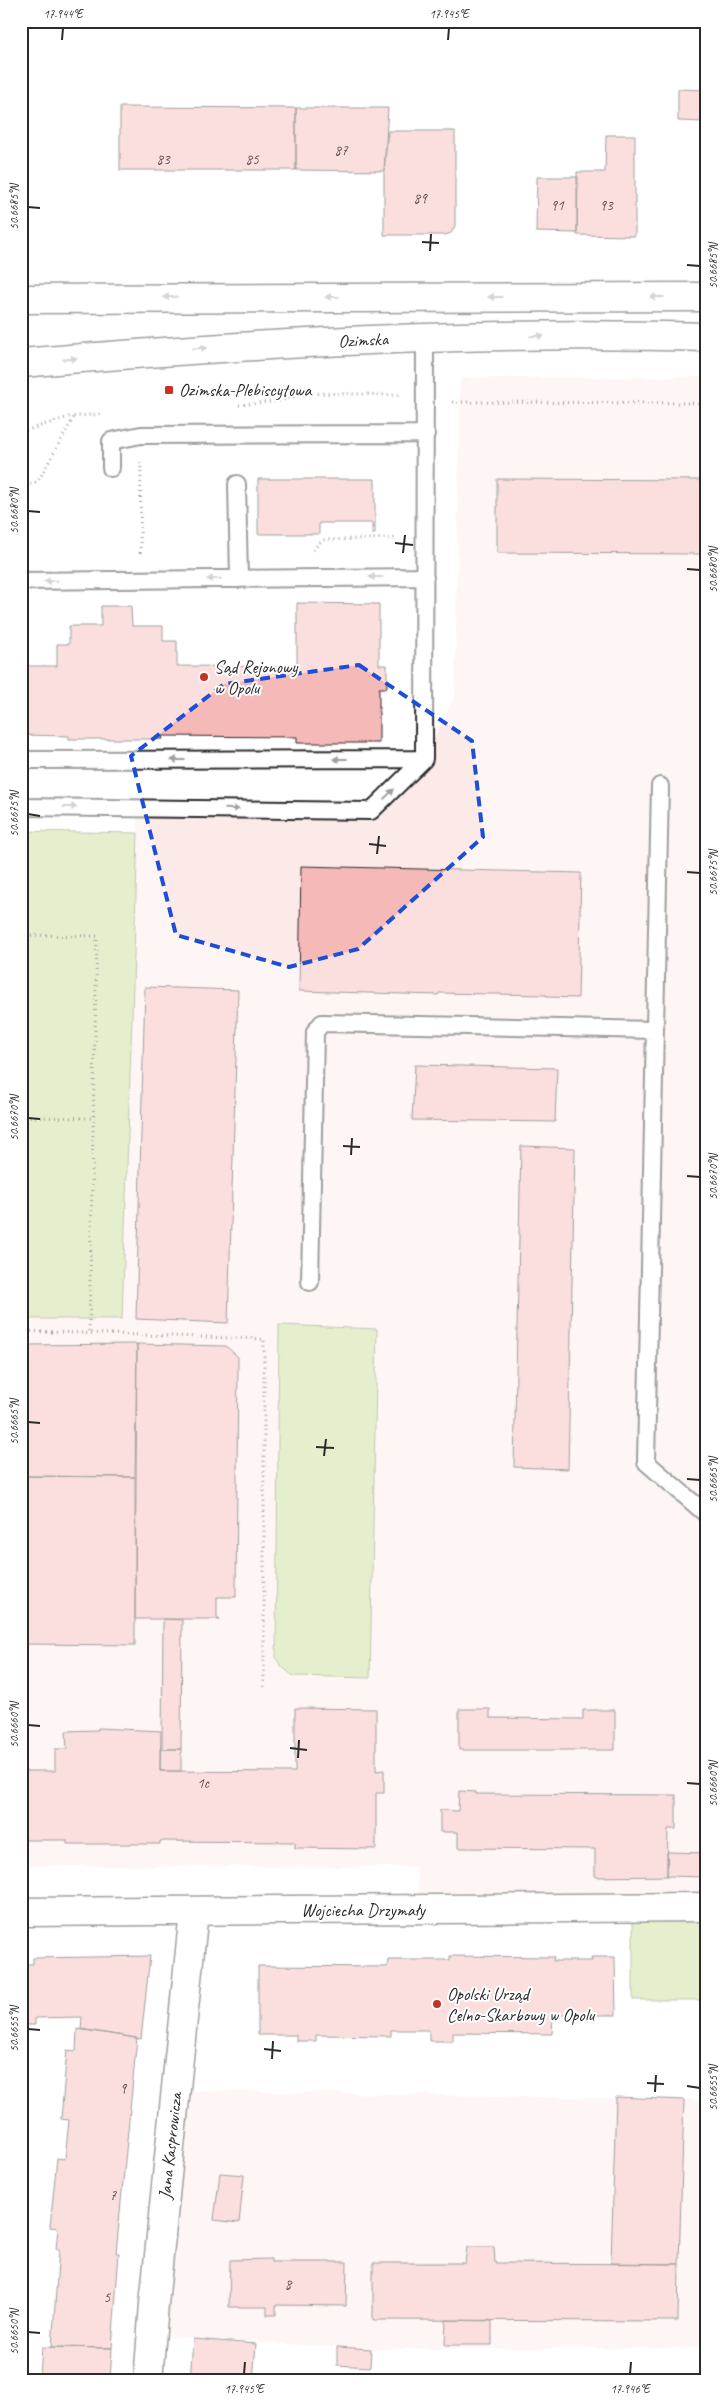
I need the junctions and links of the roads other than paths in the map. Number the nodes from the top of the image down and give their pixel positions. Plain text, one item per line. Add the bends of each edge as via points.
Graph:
1 (706, 297) edge
2 (21, 299) edge
3 (706, 337) edge
4 (425, 338) junction
5 (21, 363) edge
6 (426, 434) junction
7 (110, 468) dead end
8 (237, 484) dead end
9 (425, 577) junction
10 (239, 579) junction
11 (21, 581) edge
12 (424, 759) junction
13 (21, 760) edge
14 (660, 786) dead end
15 (21, 807) edge
16 (654, 1030) junction
17 (310, 1282) dead end
18 (706, 1514) edge
19 (706, 1907) edge
20 (194, 1911) junction
21 (21, 1912) edge
22 (148, 2381) edge

1 -> 2 main road
4 -> 3 main road, Ozimska via 554,335
5 -> 4 main road, Ozimska via 172,350
4 - 6 lane
6 - 7 lane via 141,435 111,440
6 - 9 lane
8 - 10 lane
9 -> 10 lane
9 - 12 lane
10 -> 11 lane
12 -> 13 lane
15 -> 12 lane via 371,810
14 - 16 lane
16 - 17 lane via 322,1023 315,1032
16 - 18 lane via 646,1462
19 - 20 main road, Wojciecha Drzymały
20 - 21 main road, Wojciecha Drzymały
20 - 22 main road, Jana Kasprowicza

